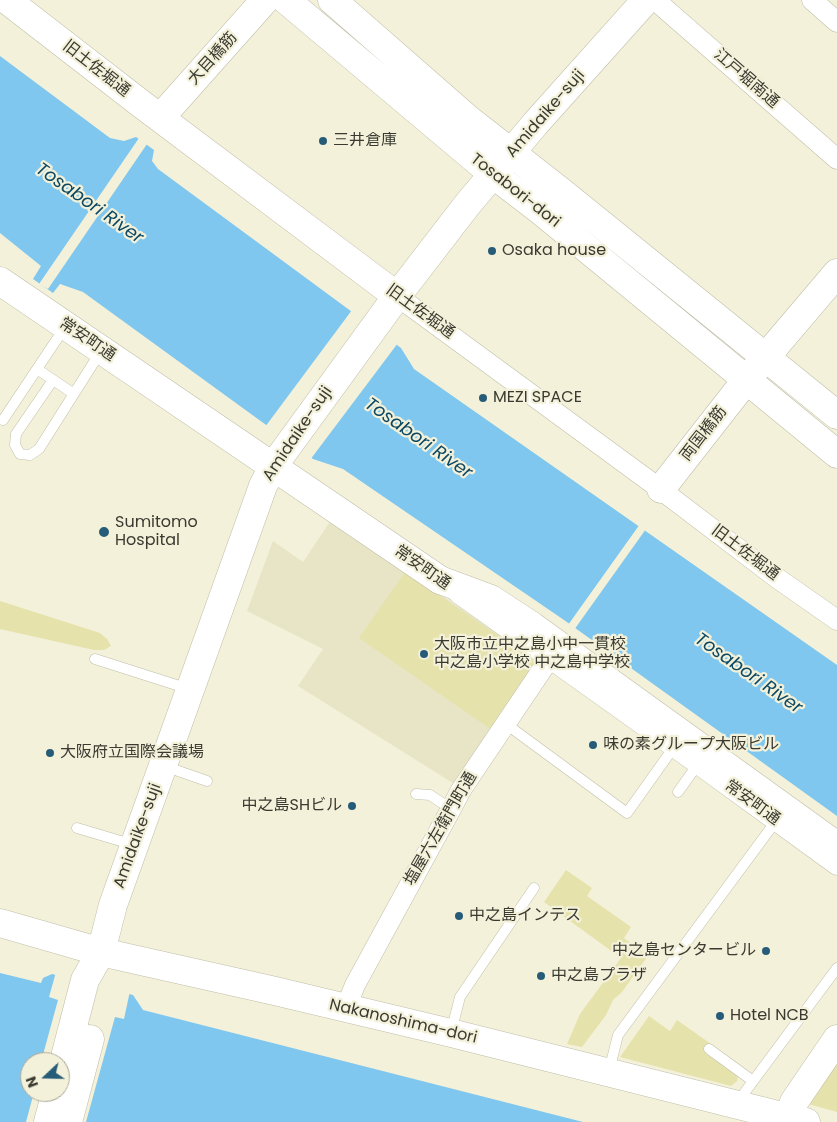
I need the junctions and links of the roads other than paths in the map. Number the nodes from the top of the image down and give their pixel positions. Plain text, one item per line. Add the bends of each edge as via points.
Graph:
1 (7, 0) edge
2 (265, 0) edge
3 (286, 0) edge
4 (332, 0) edge
5 (646, 0) edge
6 (655, 0) edge
7 (812, 0) edge
8 (837, 22) edge
9 (160, 118) junction
10 (511, 153) junction
11 (837, 159) edge
12 (494, 175) junction
13 (837, 273) edge
14 (0, 281) edge
15 (397, 296) junction
16 (66, 326) junction
17 (102, 350) junction
18 (766, 356) junction
19 (37, 369) junction
20 (747, 379) junction
21 (53, 380) junction
22 (74, 394) junction
23 (837, 415) edge
24 (2, 420) dead end
25 (837, 454) edge
26 (280, 456) junction
27 (661, 489) junction
28 (440, 580) junction
29 (837, 620) edge
30 (550, 658) junction
31 (95, 659) dead end
32 (190, 690) junction
33 (506, 724) junction
34 (675, 738) junction
35 (698, 764) junction
36 (163, 766) junction
37 (207, 781) dead end
38 (678, 792) dead end
39 (416, 794) dead end
40 (451, 809) junction
41 (776, 821) junction
42 (78, 828) dead end
43 (134, 845) junction
44 (837, 846) edge
45 (837, 865) edge
46 (534, 888) dead end
47 (0, 923) edge
48 (101, 952) junction
49 (837, 968) edge
50 (94, 983) junction
51 (349, 1009) junction
52 (451, 1033) junction
53 (837, 1039) edge
54 (710, 1049) dead end
55 (69, 1052) edge
56 (609, 1072) junction
57 (753, 1081) junction
58 (53, 1102) edge
59 (742, 1105) junction
60 (798, 1120) edge
61 (48, 1122) edge
62 (68, 1122) edge

1 - 9 main road, 旧土佐堀通
2 - 9 main road, 大目橋筋
3 - 12 main road, Tosabori-dori
4 - 10 main road, Tosabori-dori
5 - 10 main road, Amidaike-suji
6 - 11 street, 江戸堀南通
7 - 8 street
9 - 15 main road, 旧土佐堀通
10 - 12 main road, Amidaike-suji
10 - 18 main road, Tosabori-dori
12 - 15 main road, Amidaike-suji
12 - 20 main road, Tosabori-dori
13 - 18 main road
14 - 16 main road, 常安町通
15 - 26 main road, Amidaike-suji
15 - 27 street, 旧土佐堀通
16 - 17 main road, 常安町通
16 - 19 lane
17 - 22 lane
17 - 26 main road, 常安町通 via 250,452
18 - 20 main road, 両国橋筋
18 - 23 main road, Tosabori-dori
19 - 21 lane
19 - 24 lane
20 - 25 main road, Tosabori-dori
20 - 27 main road, 両国橋筋
21 - 22 lane
21 - 22 lane via 16,434 15,445 20,454 30,455 39,449
26 - 28 main road, 常安町通
26 - 32 main road, Amidaike-suji via 263,486
27 - 29 street, 旧土佐堀通
28 - 30 street, 常安町通
28 - 34 main road via 491,599 532,626
30 - 33 street, 塩屋六左衛門町通
30 - 34 street, 常安町通
31 - 32 lane
32 - 36 main road, Amidaike-suji
33 - 34 lane via 627,813
33 - 40 street, 塩屋六左衛門町通
34 - 35 street, 常安町通
34 - 44 main road
35 - 38 lane
35 - 41 street, 常安町通
36 - 37 lane
36 - 43 main road, Amidaike-suji
39 - 40 lane via 430,795
40 - 51 street, 塩屋六左衛門町通 via 356,985
41 - 45 street, 常安町通
41 - 56 lane via 618,1035
42 - 43 lane
43 - 48 main road, Amidaike-suji
46 - 52 lane via 460,997
47 - 48 main road, Nakanoshima-dori
48 - 50 main road, Amidaike-suji
48 - 51 main road, Nakanoshima-dori
49 - 57 lane
50 - 55 main road, Amidaike-suji
50 - 62 main road, Amidaike-suji
51 - 52 main road, Nakanoshima-dori
52 - 56 main road, Nakanoshima-dori
53 - 60 main road via 794,1102
54 - 57 lane
56 - 59 main road, Nakanoshima-dori
57 - 59 lane via 745,1092
58 - 61 main road
59 - 60 main road, Nakanoshima-dori

